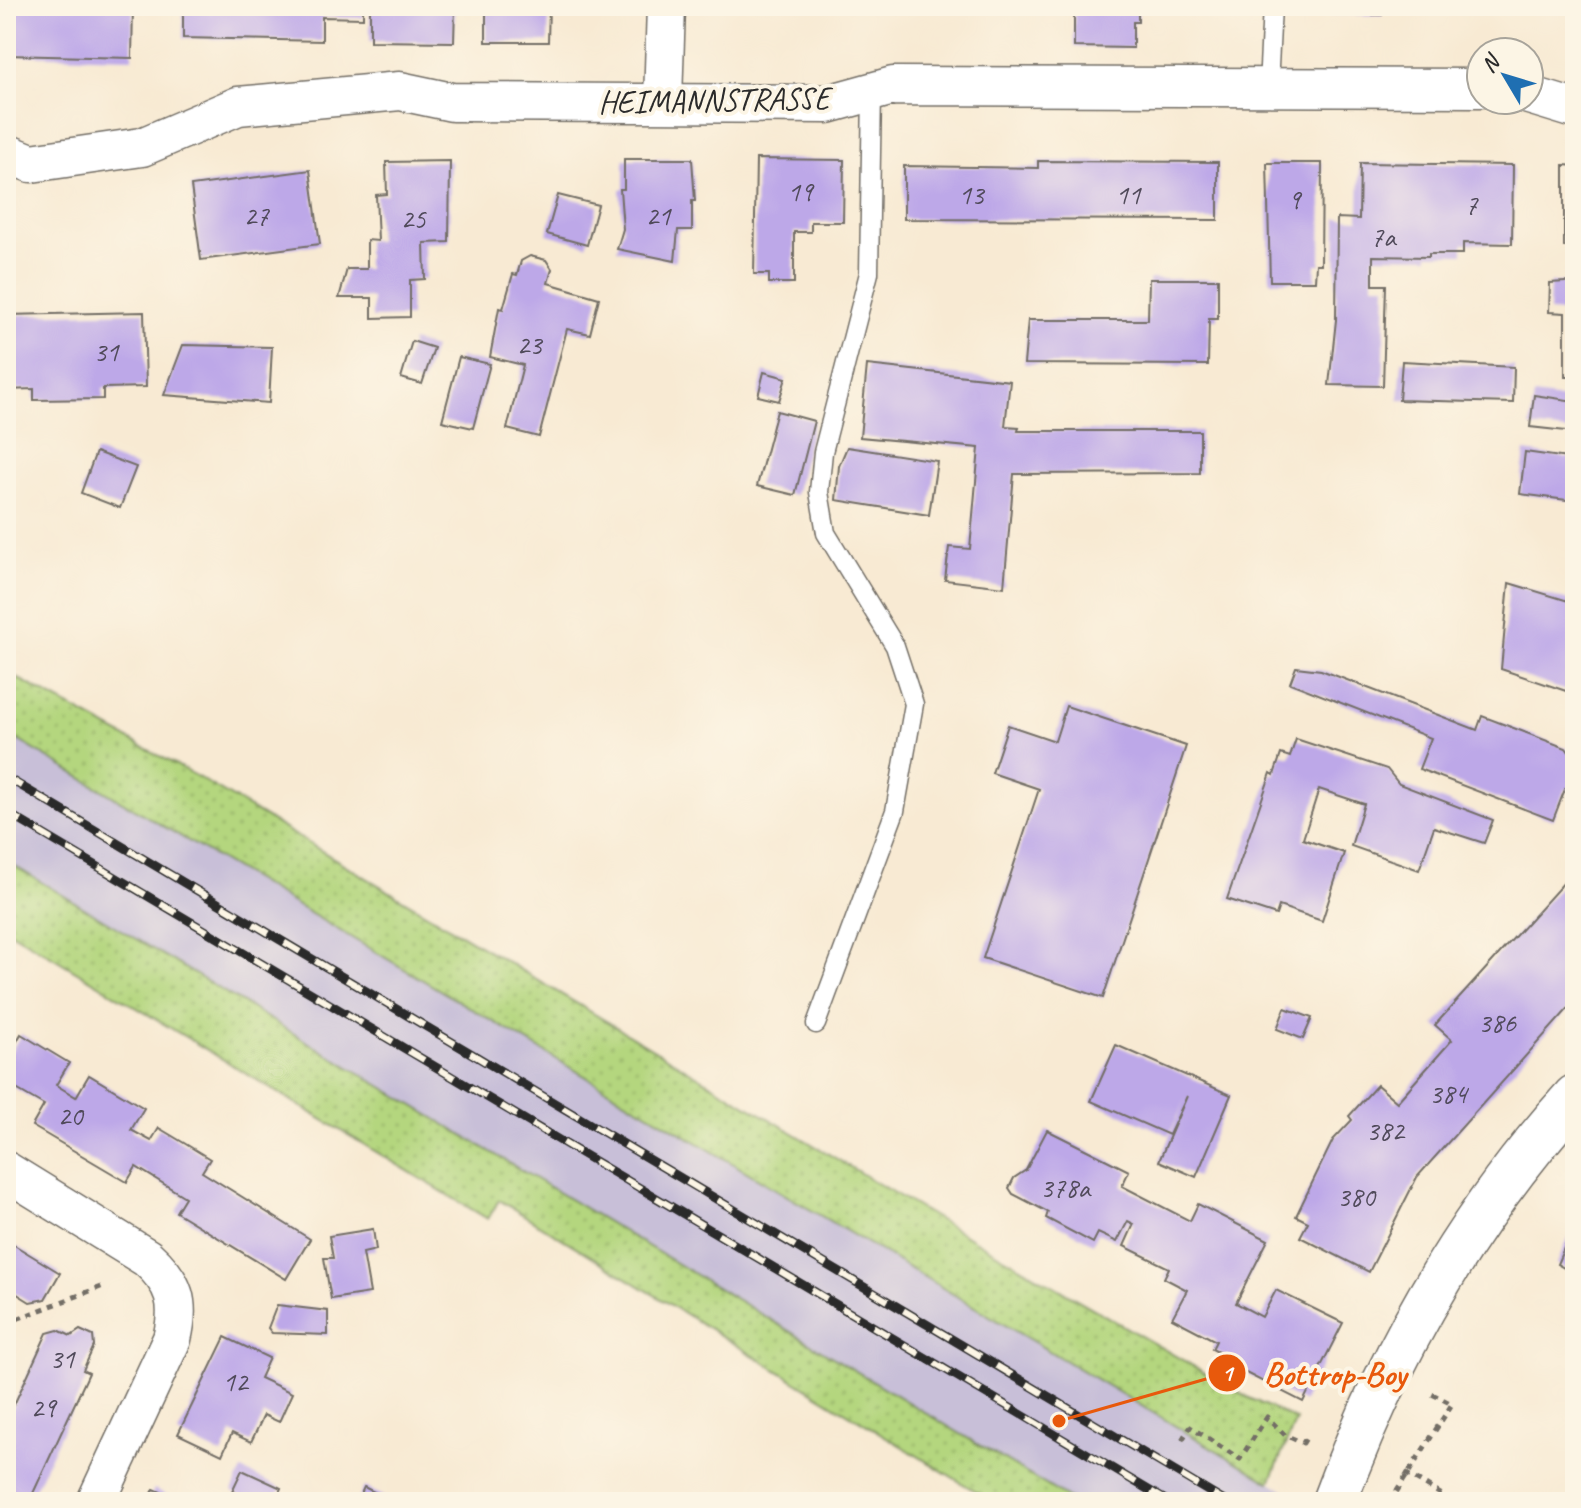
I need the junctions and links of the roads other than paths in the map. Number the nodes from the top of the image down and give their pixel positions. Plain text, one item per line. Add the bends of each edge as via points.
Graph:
1 (666, 6) edge
2 (1272, 6) edge
3 (1268, 87) junction
4 (1465, 88) edge
5 (872, 92) junction
6 (1545, 100) edge
7 (663, 101) junction
8 (1575, 109) edge
9 (6, 153) edge
10 (816, 1024) dead end
11 (1575, 1097) edge
12 (6, 1171) edge
13 (96, 1502) edge
14 (1334, 1502) edge

1 - 7 street
2 - 3 lane
3 - 4 street, HEIMANNSTRASSE
3 - 5 street, HEIMANNSTRASSE via 893,86
5 - 7 street, HEIMANNSTRASSE via 828,104
5 - 10 lane via 869,273 823,452 819,492 826,533 895,646 914,704 895,811
6 - 8 street
7 - 9 street, HEIMANNSTRASSE via 452,102 400,91 238,106 142,147 31,163
11 - 14 main road via 1483,1210 1389,1372
12 - 13 street via 147,1258 176,1292 178,1316 172,1339

